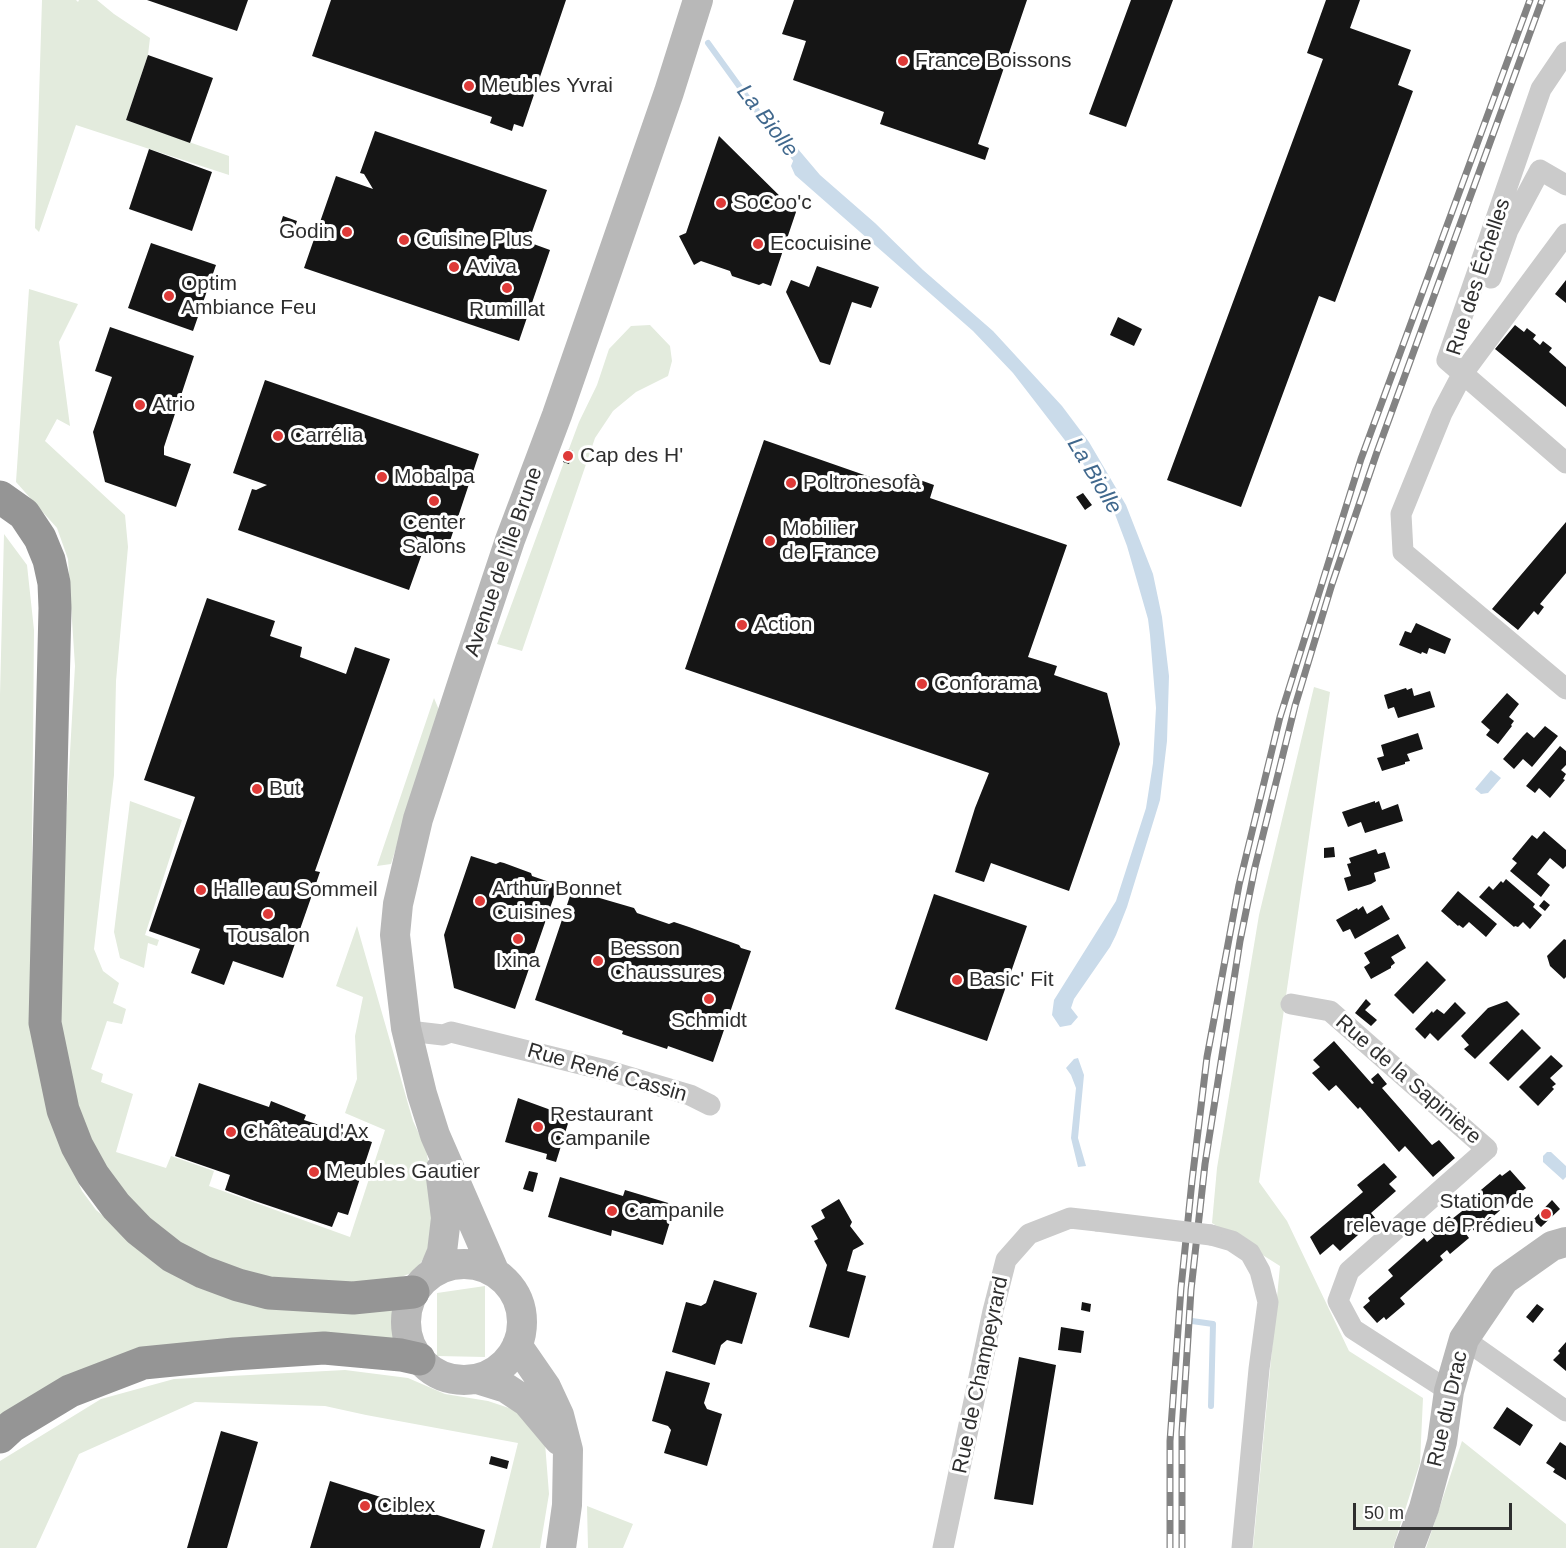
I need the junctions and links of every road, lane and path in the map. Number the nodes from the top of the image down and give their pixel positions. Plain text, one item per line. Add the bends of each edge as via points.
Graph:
1 (698, 0) edge
2 (1566, 52) edge
3 (1566, 185) edge
4 (1566, 234) edge
5 (1460, 365) junction
6 (1566, 463) edge
7 (12, 505) edge
8 (1566, 689) edge
9 (1291, 1004) dead end
10 (406, 1028) junction
11 (442, 1035) junction
12 (435, 1135) junction
13 (1566, 1242) edge
14 (495, 1273) junction
15 (423, 1282) junction
16 (1464, 1339) junction
17 (518, 1345) junction
18 (418, 1359) junction
19 (477, 1379) junction
20 (1449, 1392) junction
21 (1566, 1411) edge
22 (6, 1432) edge
23 (566, 1450) junction
24 (561, 1548) edge
25 (943, 1548) edge
26 (1242, 1548) edge
27 (1409, 1548) edge

1 - 10 street, Avenue de l'Île Brune via 557,416 510,540 418,819 398,904 395,935
2 - 5 street, Rue des Échelles via 1541,89
3 - 5 street via 1540,170 1508,230
4 - 5 street
5 - 6 street, Rue des Échelles
5 - 8 street via 1401,514 1403,552
7 - 15 highway via 40,538 54,582 45,1023 63,1110 77,1146 116,1206 140,1230 172,1256 203,1272 269,1293 353,1298
9 - 20 street, Rue de la Sapinière via 1330,1011 1487,1149 1349,1271 1338,1301 1353,1329
10 - 11 street, Rue René Cassin
10 - 12 street, Avenue de l'Île Brune
11 - 11 street, Rue René Cassin via 450,1045 469,1046 686,1105 710,1105 690,1095 609,1071 451,1032
12 - 14 street, Avenue de l'Île Brune
12 - 15 street, Avenue de l'Île Brune via 446,1218 442,1252
13 - 16 street, Rue du Drac via 1552,1246 1504,1280
14 - 15 street via 464,1263 449,1265
14 - 17 street via 517,1297 522,1329
15 - 18 street via 406,1309 405,1327
16 - 20 street, Rue du Drac
16 - 21 street
17 - 19 street via 508,1361
17 - 23 street via 559,1415
18 - 19 street via 445,1377
18 - 22 highway via 324,1348 143,1363 70,1391
19 - 23 street via 506,1388 527,1402
20 - 27 street, Rue du Drac via 1442,1442
23 - 24 street via 568,1498
25 - 26 street, Rue de Champeyrard, bridge via 1006,1260 1029,1234 1070,1218 1232,1241 1250,1253 1260,1271 1268,1302

